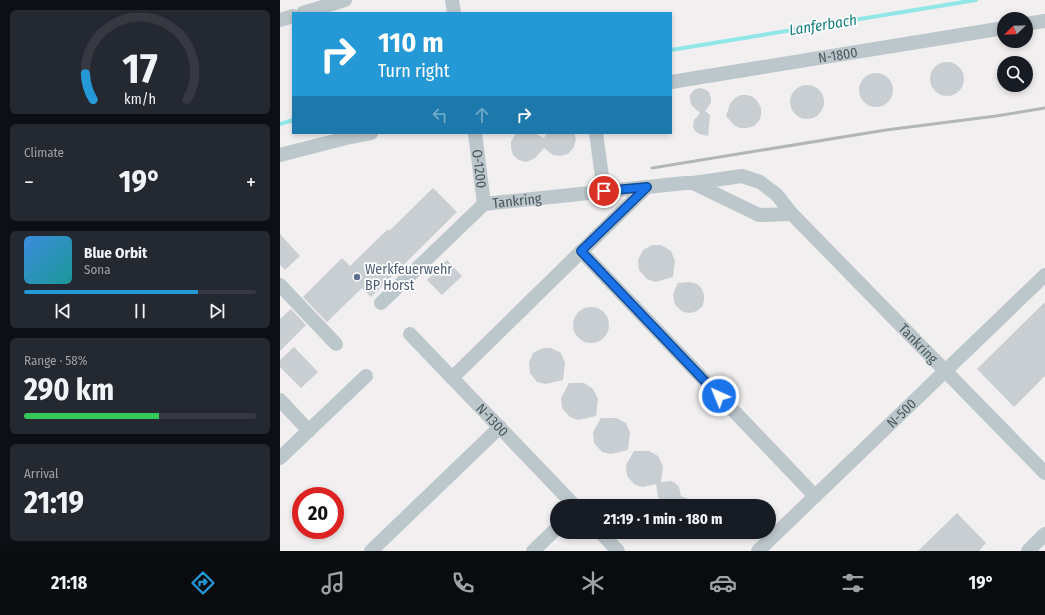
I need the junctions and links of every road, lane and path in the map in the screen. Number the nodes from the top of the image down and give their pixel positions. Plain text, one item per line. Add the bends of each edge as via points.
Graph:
1 (345, 0) edge
2 (452, 0) edge
3 (306, 12) edge
4 (454, 12) edge
5 (292, 16) edge
6 (280, 20) edge
7 (1045, 20) edge
8 (1033, 23) edge
9 (997, 29) edge
10 (672, 82) edge
11 (364, 134) edge
12 (474, 134) edge
13 (596, 134) edge
14 (280, 155) edge
15 (693, 183) junction
16 (647, 187) junction
17 (604, 191) junction
18 (484, 204) junction
19 (792, 214) junction
20 (581, 251) junction
21 (1045, 275) edge
22 (280, 285) edge
23 (381, 303) dead end
24 (410, 334) dead end
25 (336, 344) dead end
26 (945, 371) junction
27 (366, 376) dead end
28 (452, 378) junction
29 (280, 400) edge
30 (500, 427) junction
31 (309, 431) junction
32 (280, 458) edge
33 (1045, 473) edge
34 (815, 496) junction
35 (568, 499) edge
36 (1045, 534) edge
37 (550, 535) edge
38 (607, 539) edge
39 (371, 551) edge
40 (533, 551) edge
41 (618, 551) edge
42 (758, 551) edge
43 (1028, 551) edge

1 - 3 lane
2 - 4 lane
5 - 6 lane
7 - 8 lane
9 - 10 lane, N-1800
11 - 14 lane
12 - 18 lane, O-1200
13 - 17 lane
15 - 16 lane, Tankring
15 - 19 lane, Tankring via 759,215
15 - 19 lane, Tankring via 742,176 760,182 777,195
16 - 17 lane, Tankring
16 - 20 lane
17 - 18 lane, Tankring
18 - 23 lane, Tankring
19 - 26 lane, Tankring
20 - 28 lane
20 - 34 lane
21 - 26 lane, N-500
22 - 25 lane
24 - 28 lane, N-1300
26 - 33 lane, Tankring
26 - 34 lane, N-500
27 - 31 lane
28 - 30 lane, N-1300
29 - 31 lane
30 - 35 lane, N-1300
30 - 39 lane
31 - 32 lane
34 - 42 lane, N-500
36 - 43 lane
37 - 40 lane
38 - 41 lane

